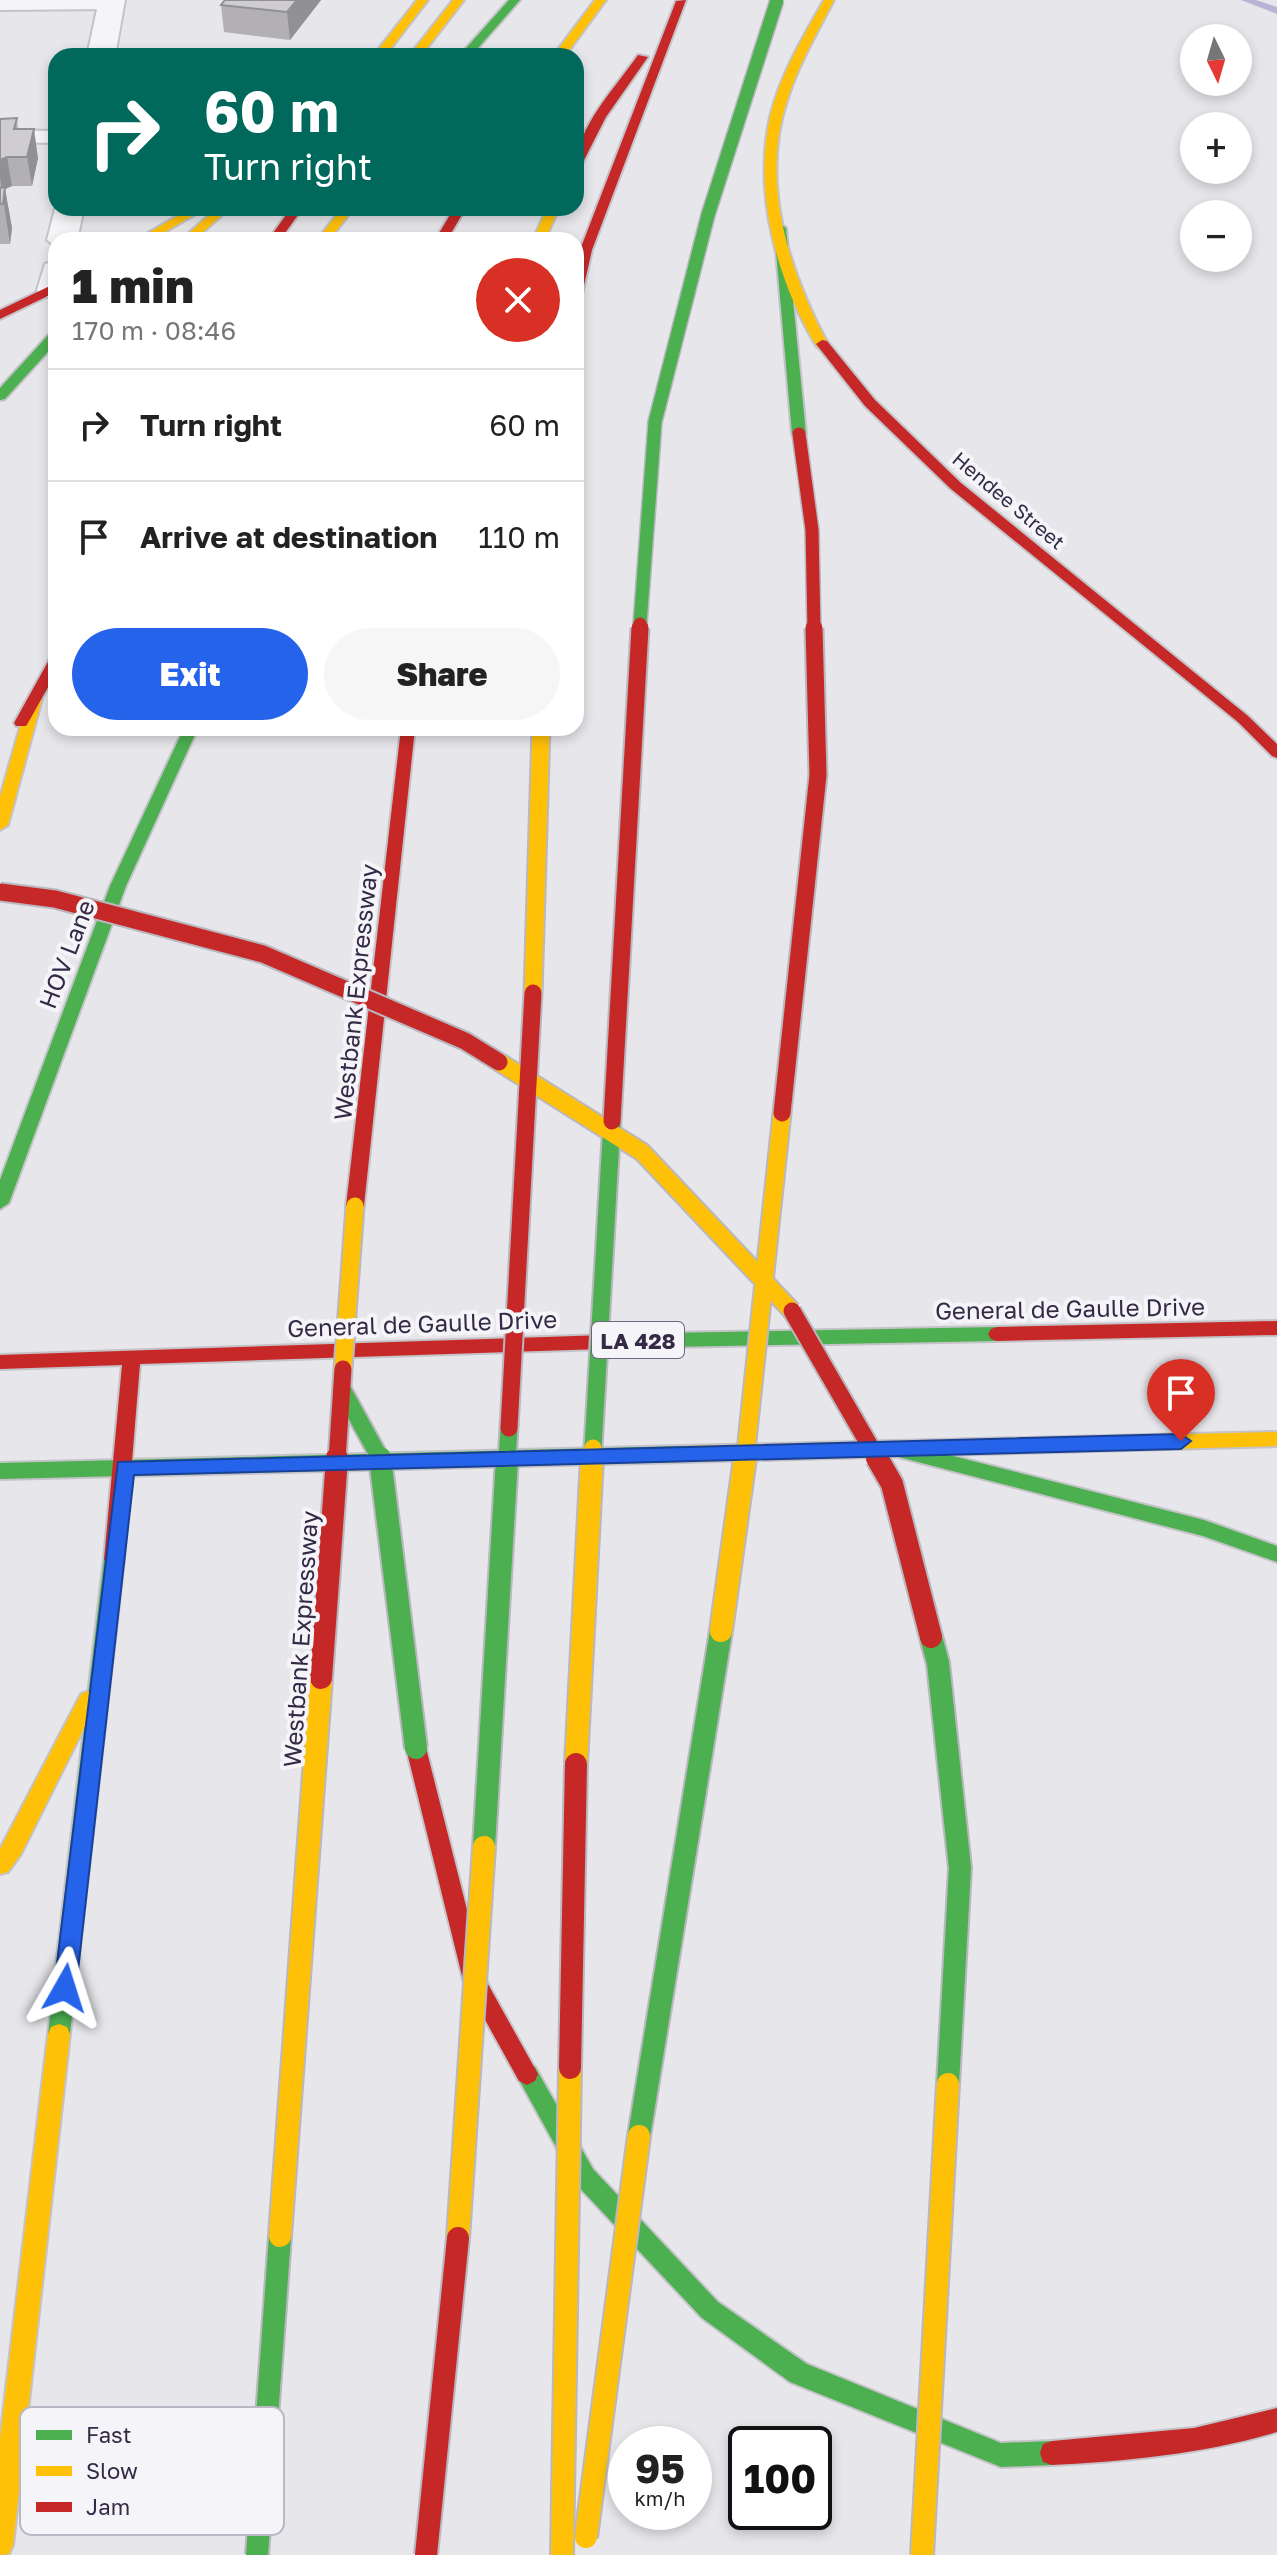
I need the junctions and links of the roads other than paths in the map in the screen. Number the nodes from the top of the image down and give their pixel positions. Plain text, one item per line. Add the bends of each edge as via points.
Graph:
1 (423, 0) edge
2 (459, 0) edge
3 (515, 0) edge
4 (601, 0) edge
5 (777, 0) edge
6 (829, 0) edge
7 (681, 1) edge
8 (112, 2) edge
9 (0, 5) edge
10 (103, 48) edge
11 (385, 48) edge
12 (421, 48) edge
13 (472, 48) edge
14 (565, 48) edge
15 (0, 136) edge
16 (48, 137) edge
17 (584, 148) edge
18 (186, 216) edge
19 (215, 216) edge
20 (342, 216) edge
21 (780, 228) junction
22 (156, 232) edge
23 (196, 232) edge
24 (329, 232) edge
25 (584, 259) edge
26 (48, 286) edge
27 (0, 315) edge
28 (48, 344) edge
29 (0, 396) edge
30 (48, 675) edge
31 (35, 699) junction
32 (187, 736) edge
33 (407, 736) edge
34 (541, 736) edge
35 (1277, 753) edge
36 (0, 760) edge
37 (0, 825) edge
38 (0, 892) edge
39 (0, 1203) edge
40 (1277, 1328) edge
41 (132, 1356) junction
42 (0, 1362) edge
43 (342, 1389) junction
44 (1277, 1439) edge
45 (894, 1449) junction
46 (125, 1468) junction
47 (0, 1471) edge
48 (1277, 1554) edge
49 (101, 1673) junction
50 (0, 1865) edge
51 (268, 2407) edge
52 (1277, 2420) edge
53 (258, 2535) edge
54 (0, 2545) edge
55 (257, 2555) edge
56 (426, 2555) edge
57 (562, 2555) edge
58 (584, 2555) edge
59 (922, 2555) edge

1 - 11 main road
2 - 12 main road
3 - 13 main road
4 - 14 main road
5 - 57 main road, bridge via 708,215 655,422 647,502 576,1746
6 - 21 main road via 783,93 772,139
7 - 17 main road
7 - 25 main road
8 - 9 lane
8 - 10 street
15 - 16 lane
18 - 22 main road
19 - 23 main road
20 - 24 main road
21 - 35 main road, Hendee Street via 799,298 826,351 867,401 995,520 1243,719
21 - 58 main road, bridge via 812,530 818,775 738,1528 631,2187
26 - 27 main road
28 - 29 main road
30 - 31 main road
31 - 36 main road
31 - 37 main road
32 - 39 main road, HOV Lane via 118,886
33 - 43 main road, Westbank Expressway, bridge via 355,1206
34 - 56 main road, bridge via 517,1293 469,2109
38 - 59 main road, bridge via 55,899 263,954 465,1041 642,1152 793,1312 892,1484 938,1663 960,1868
40 - 41 main road, General de Gaulle Drive / LA 428
41 - 42 main road, General de Gaulle Drive / LA 428
41 - 46 main road
43 - 51 main road, Westbank Expressway, bridge
43 - 52 main road, bridge via 383,1464 416,1748 474,1980 585,2177 710,2310 799,2373 1001,2455 1111,2450 1244,2431
44 - 45 main road
45 - 46 main road
45 - 48 main road via 1204,1528
46 - 47 main road
46 - 49 main road
49 - 50 main road via 14,1847
49 - 54 main road
53 - 55 main road, Westbank Expressway, bridge

